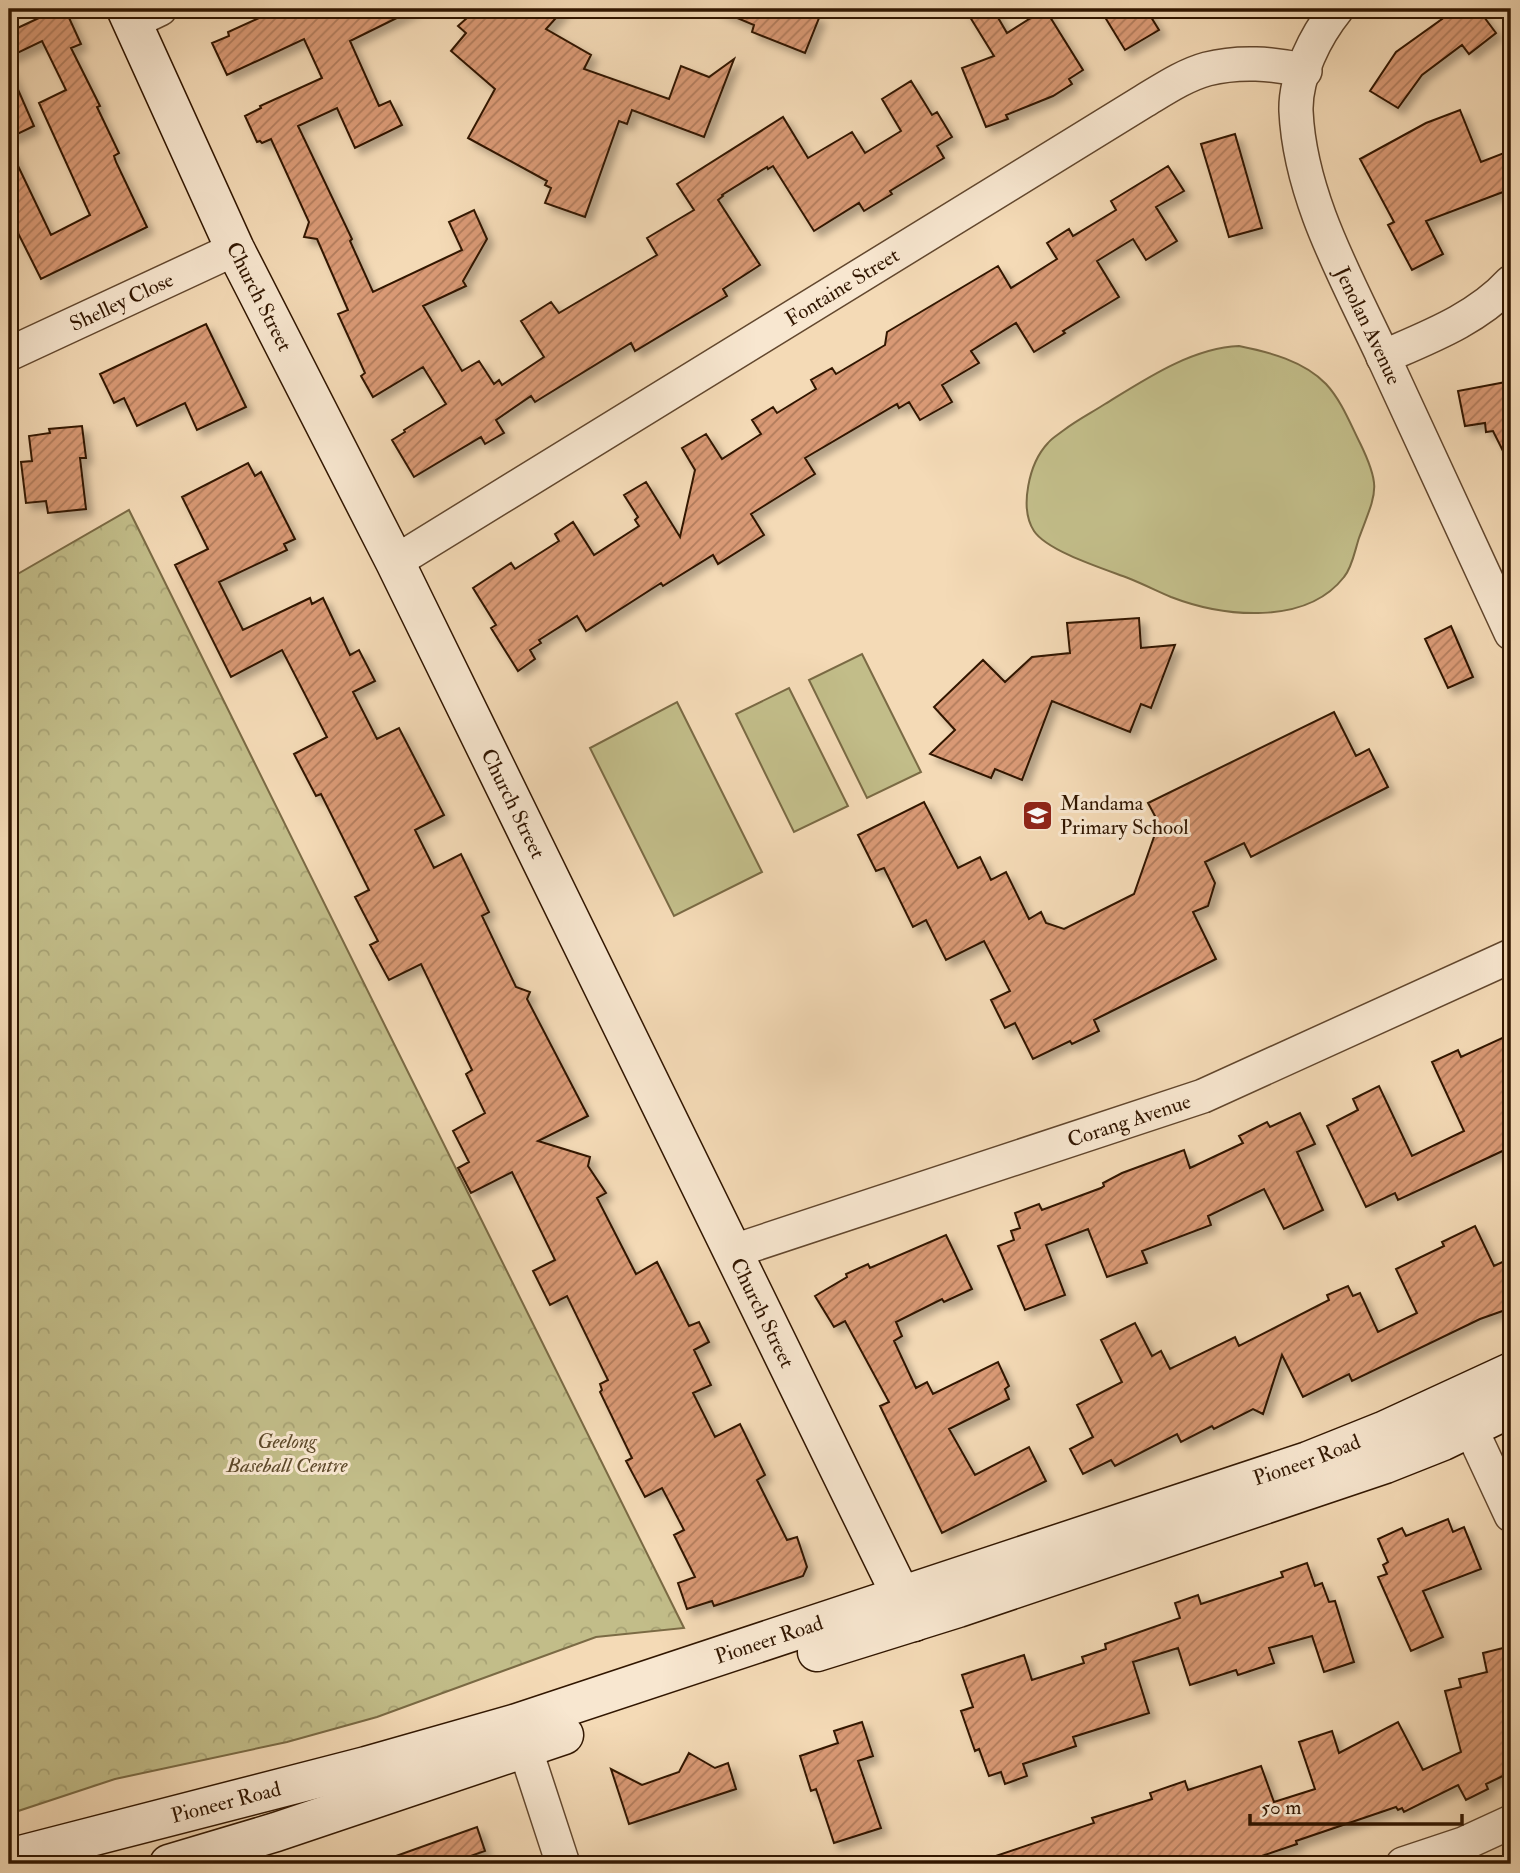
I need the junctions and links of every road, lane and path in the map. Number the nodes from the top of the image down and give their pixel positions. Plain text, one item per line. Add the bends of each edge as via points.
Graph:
1 (1337, 9) edge
2 (140, 13) edge
3 (1304, 71) junction
4 (234, 249) junction
5 (1511, 282) edge
6 (9, 354) edge
7 (1384, 357) junction
8 (395, 562) junction
9 (1511, 633) edge
10 (1511, 956) edge
11 (734, 1251) junction
12 (1511, 1372) edge
13 (1511, 1408) edge
14 (1463, 1413) junction
15 (1511, 1515) edge
16 (907, 1609) junction
17 (521, 1736) junction
18 (174, 1816) junction
19 (1511, 1822) edge
20 (9, 1858) edge
21 (183, 1862) edge
22 (563, 1864) edge
23 (1403, 1864) edge

1 - 3 street, Jenolan Avenue
2 - 4 main road, Church Street
3 - 7 street, Jenolan Avenue via 1296,108 1305,173
3 - 8 street, Fontaine Street via 1285,66 1232,66 1205,69 1184,79
4 - 6 street, Shelley Close
4 - 8 main road, Church Street
5 - 7 street via 1493,301 1448,328
7 - 9 street, Jenolan Avenue
8 - 11 main road, Church Street
10 - 11 street, Corang Avenue via 1203,1096
11 - 16 main road, Church Street
12 - 14 main road, Pioneer Road
13 - 14 main road, Pioneer Road
14 - 15 street
14 - 16 main road, Pioneer Road via 1344,1448
16 - 17 main road, Pioneer Road
17 - 18 main road, Pioneer Road
17 - 21 main road, Pioneer Road via 276,1832
17 - 22 street
18 - 20 main road, Pioneer Road
18 - 21 main road
19 - 23 street

